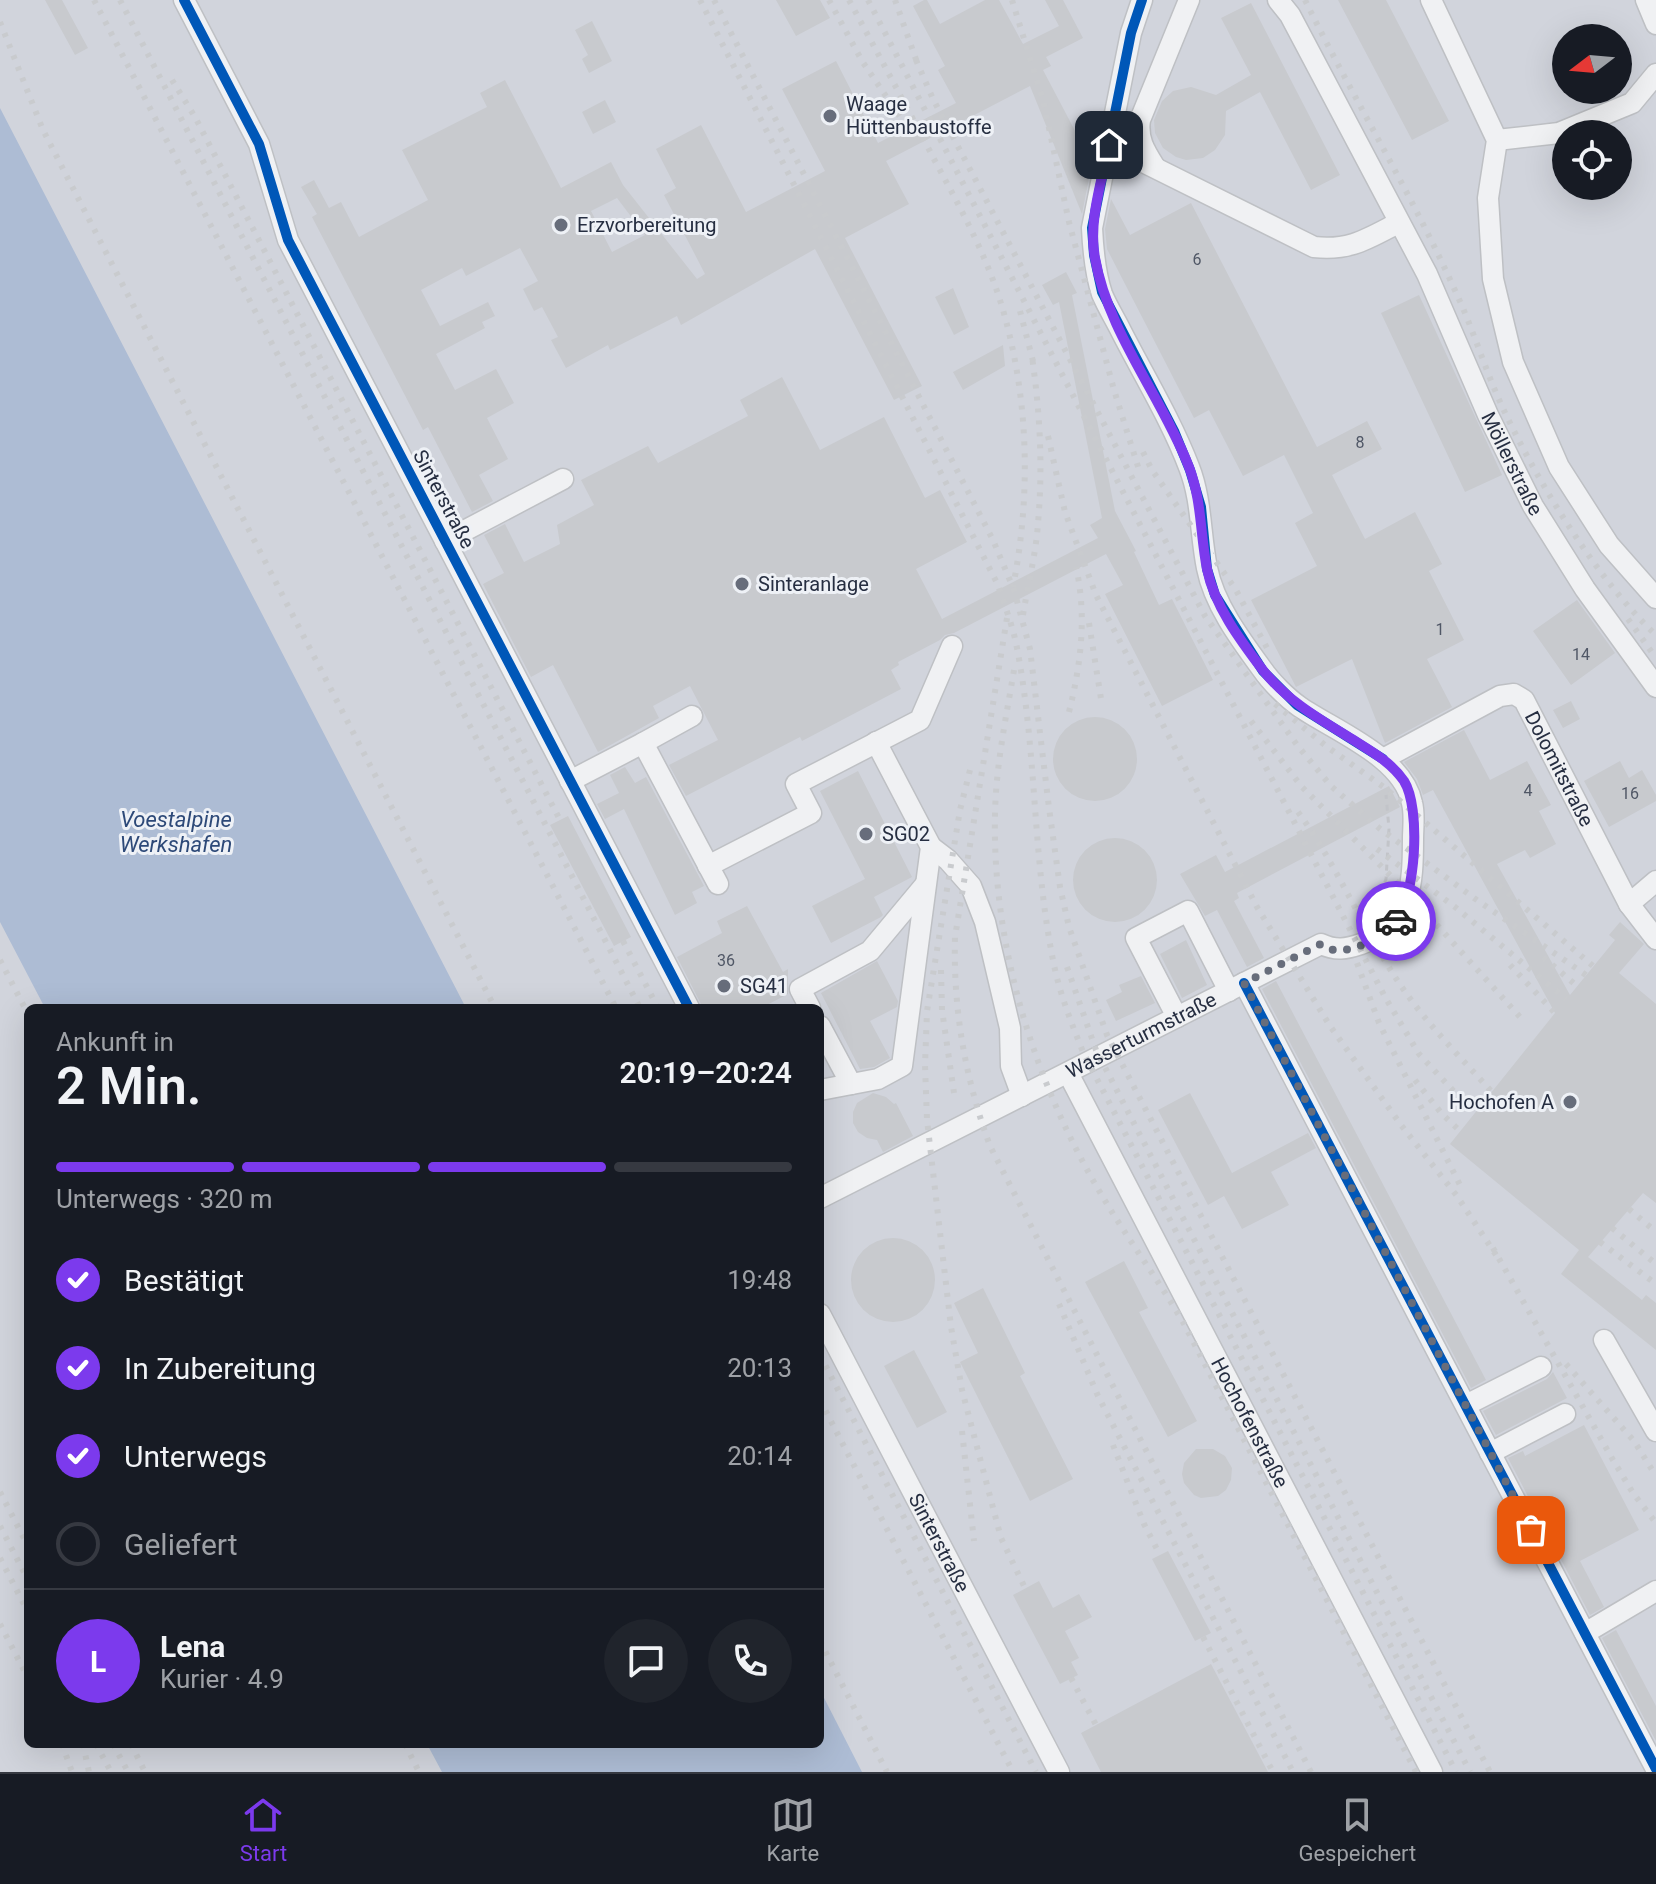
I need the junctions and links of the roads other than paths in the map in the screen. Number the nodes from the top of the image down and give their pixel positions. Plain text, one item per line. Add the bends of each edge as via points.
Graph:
1 (184, 0) edge
2 (1142, 0) edge
3 (1189, 0) edge
4 (1278, 0) edge
5 (1431, 0) edge
6 (1646, 0) edge
7 (1656, 24) edge
8 (1656, 74) edge
9 (1497, 140) junction
10 (1109, 145) junction
11 (1155, 167) junction
12 (1398, 223) junction
13 (563, 479) dead end
14 (445, 541) junction
15 (1656, 598) edge
16 (952, 646) dead end
17 (1656, 687) edge
18 (692, 716) dead end
19 (876, 742) junction
20 (643, 743) junction
21 (1383, 759) junction
22 (570, 781) junction
23 (931, 847) junction
24 (1656, 881) edge
25 (925, 885) junction
26 (1629, 904) junction
27 (1656, 939) edge
28 (1237, 987) junction
29 (687, 1004) edge
30 (808, 1004) edge
31 (1177, 1017) junction
32 (824, 1033) edge
33 (1068, 1073) junction
34 (851, 1084) junction
35 (824, 1089) edge
36 (1022, 1096) junction
37 (824, 1196) edge
38 (824, 1322) edge
39 (1604, 1340) dead end
40 (1541, 1367) dead end
41 (1466, 1405) junction
42 (1565, 1414) dead end
43 (1656, 1431) edge
44 (1490, 1453) junction
45 (1656, 1591) edge
46 (1585, 1633) junction
47 (1656, 1769) edge
48 (1059, 1772) edge
49 (1432, 1772) edge

1 - 14 street, Sinterstraße via 259,144 288,240
2 - 10 street
3 - 11 street via 1140,120 1138,132
4 - 12 street, Möllerstraße
5 - 9 street
6 - 7 street
8 - 9 street via 1632,103 1559,133
9 - 15 street via 1488,198 1493,279 1513,362 1559,467 1609,545
10 - 11 street
10 - 21 street via 1092,228 1102,292 1190,470 1215,595 1263,671 1297,705
11 - 12 street via 1314,247 1338,250
12 - 17 street, Möllerstraße via 1427,274 1533,506
13 - 14 street
14 - 22 street, Sinterstraße
16 - 19 street via 920,720
18 - 20 street
19 - 20 street via 796,784 811,813 713,875
19 - 23 street
20 - 22 street
21 - 26 street, Dolomitstraße via 1500,696 1514,694 1524,700
21 - 28 street, Wasserturmstraße via 1404,781 1413,803 1409,894 1401,915 1380,924 1369,941 1334,950 1321,944
22 - 29 street, Sinterstraße
23 - 25 street
23 - 36 street via 971,886 985,922 1010,1028 1011,1066
24 - 26 street
25 - 30 street via 870,951 800,989
25 - 34 street via 902,1066 878,1079
26 - 27 street
28 - 31 street, Wasserturmstraße
28 - 31 street via 1188,911 1136,938
28 - 41 street
31 - 33 street, Wasserturmstraße
32 - 34 street
33 - 36 street, Wasserturmstraße
33 - 49 street, Hochofenstraße
34 - 35 street
36 - 37 street, Wasserturmstraße
38 - 48 street, Sinterstraße
39 - 43 street
40 - 41 street
41 - 44 street
42 - 44 street
44 - 46 street
45 - 46 street
46 - 47 street

